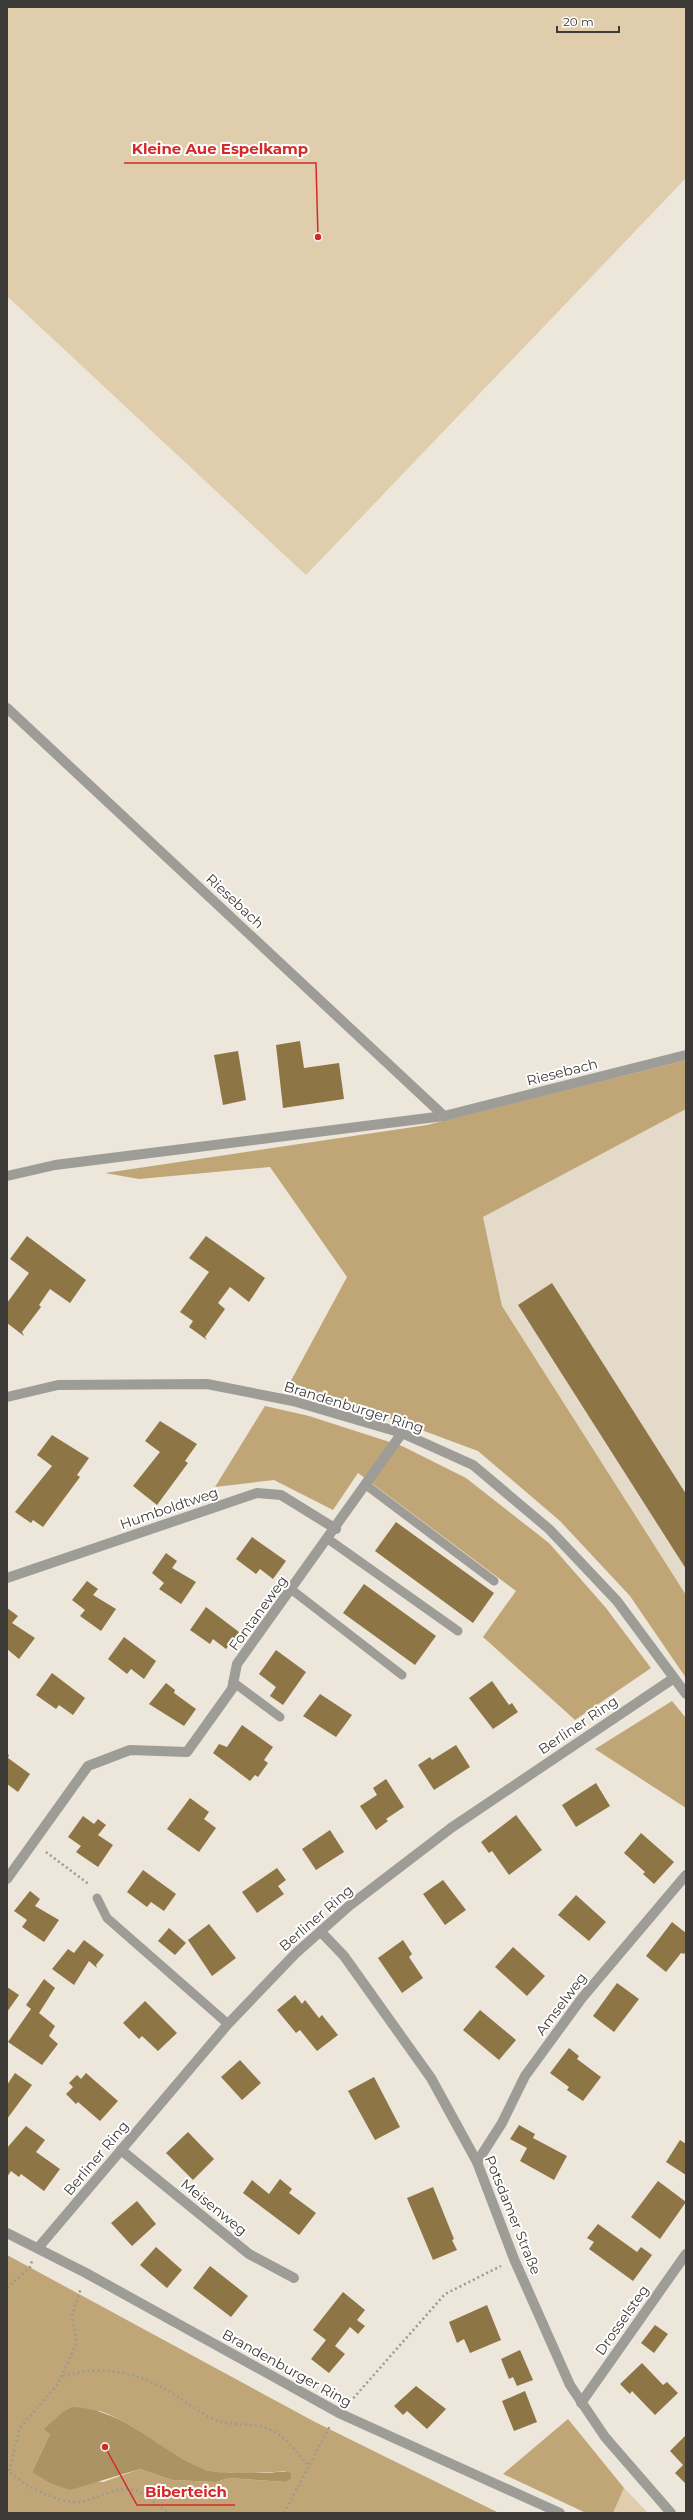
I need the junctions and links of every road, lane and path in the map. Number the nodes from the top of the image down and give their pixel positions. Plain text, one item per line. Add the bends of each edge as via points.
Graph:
1 (7, 708) edge
2 (686, 1055) edge
3 (444, 1116) junction
4 (7, 1176) edge
5 (7, 1397) edge
6 (402, 1433) junction
7 (366, 1485) junction
8 (336, 1529) junction
9 (328, 1539) junction
10 (7, 1578) edge
11 (494, 1582) dead end
12 (292, 1590) junction
13 (458, 1631) dead end
14 (402, 1674) dead end
15 (674, 1678) junction
16 (233, 1682) junction
17 (686, 1694) edge
18 (280, 1717) dead end
19 (32, 1843) junction
20 (686, 1875) edge
21 (7, 1879) edge
22 (96, 1898) joint
23 (321, 1932) junction
24 (228, 2024) junction
25 (121, 2150) junction
26 (477, 2162) junction
27 (7, 2233) edge
28 (38, 2248) junction
29 (686, 2254) edge
30 (514, 2259) junction
31 (86, 2273) junction
32 (294, 2278) dead end
33 (7, 2288) edge
34 (63, 2376) junction
35 (581, 2403) junction
36 (340, 2414) junction
37 (310, 2466) junction
38 (8, 2470) edge
39 (169, 2513) edge
40 (284, 2513) edge
41 (560, 2513) edge
42 (671, 2513) edge

1 - 3 street, Riesebach
2 - 3 street, Riesebach
3 - 4 street, Riesebach via 56,1165
5 - 6 street, Brandenburger Ring via 58,1385 207,1384 293,1400
6 - 7 street, Fontaneweg
6 - 15 street, Brandenburger Ring via 473,1464 549,1529 617,1601
7 - 8 street, Fontaneweg
7 - 11 lane
8 - 9 street, Fontaneweg
8 - 10 street, Humboldtweg via 281,1494 257,1493
9 - 12 street, Fontaneweg
9 - 13 lane
12 - 14 lane
12 - 16 street, Fontaneweg via 237,1664
15 - 17 street, Brandenburger Ring
15 - 23 street, Berliner Ring via 451,1828 349,1906
16 - 18 lane
16 - 19 street, Fontaneweg via 232,1689 187,1752 130,1750 88,1766
19 - 21 street, Fontaneweg
19 - 22 path via 91,1886
20 - 26 street, Amselweg via 582,1998 525,2076 502,2123
22 - 24 lane via 107,1918
23 - 24 street, Berliner Ring via 295,1954
23 - 26 street, Potsdamer Straße via 344,1956 431,2078
24 - 25 street, Berliner Ring
25 - 28 street, Berliner Ring
25 - 32 street, Meisenweg via 249,2254
26 - 30 street, Potsdamer Straße
27 - 28 street, Brandenburger Ring
28 - 31 street, Brandenburger Ring
28 - 33 path via 30,2267
29 - 35 street, Drosselsteg
30 - 35 street, Potsdamer Straße via 570,2385
30 - 36 path via 445,2294
31 - 34 path via 72,2316 77,2342
31 - 36 street, Brandenburger Ring
34 - 37 path via 103,2369 126,2372 163,2387 216,2420 272,2430 285,2439
34 - 38 path via 20,2428
35 - 42 street, Potsdamer Straße via 605,2437
36 - 37 path via 331,2424
36 - 41 street, Brandenburger Ring
37 - 40 path
38 - 39 path via 35,2490 54,2498 79,2502 116,2490 134,2490

